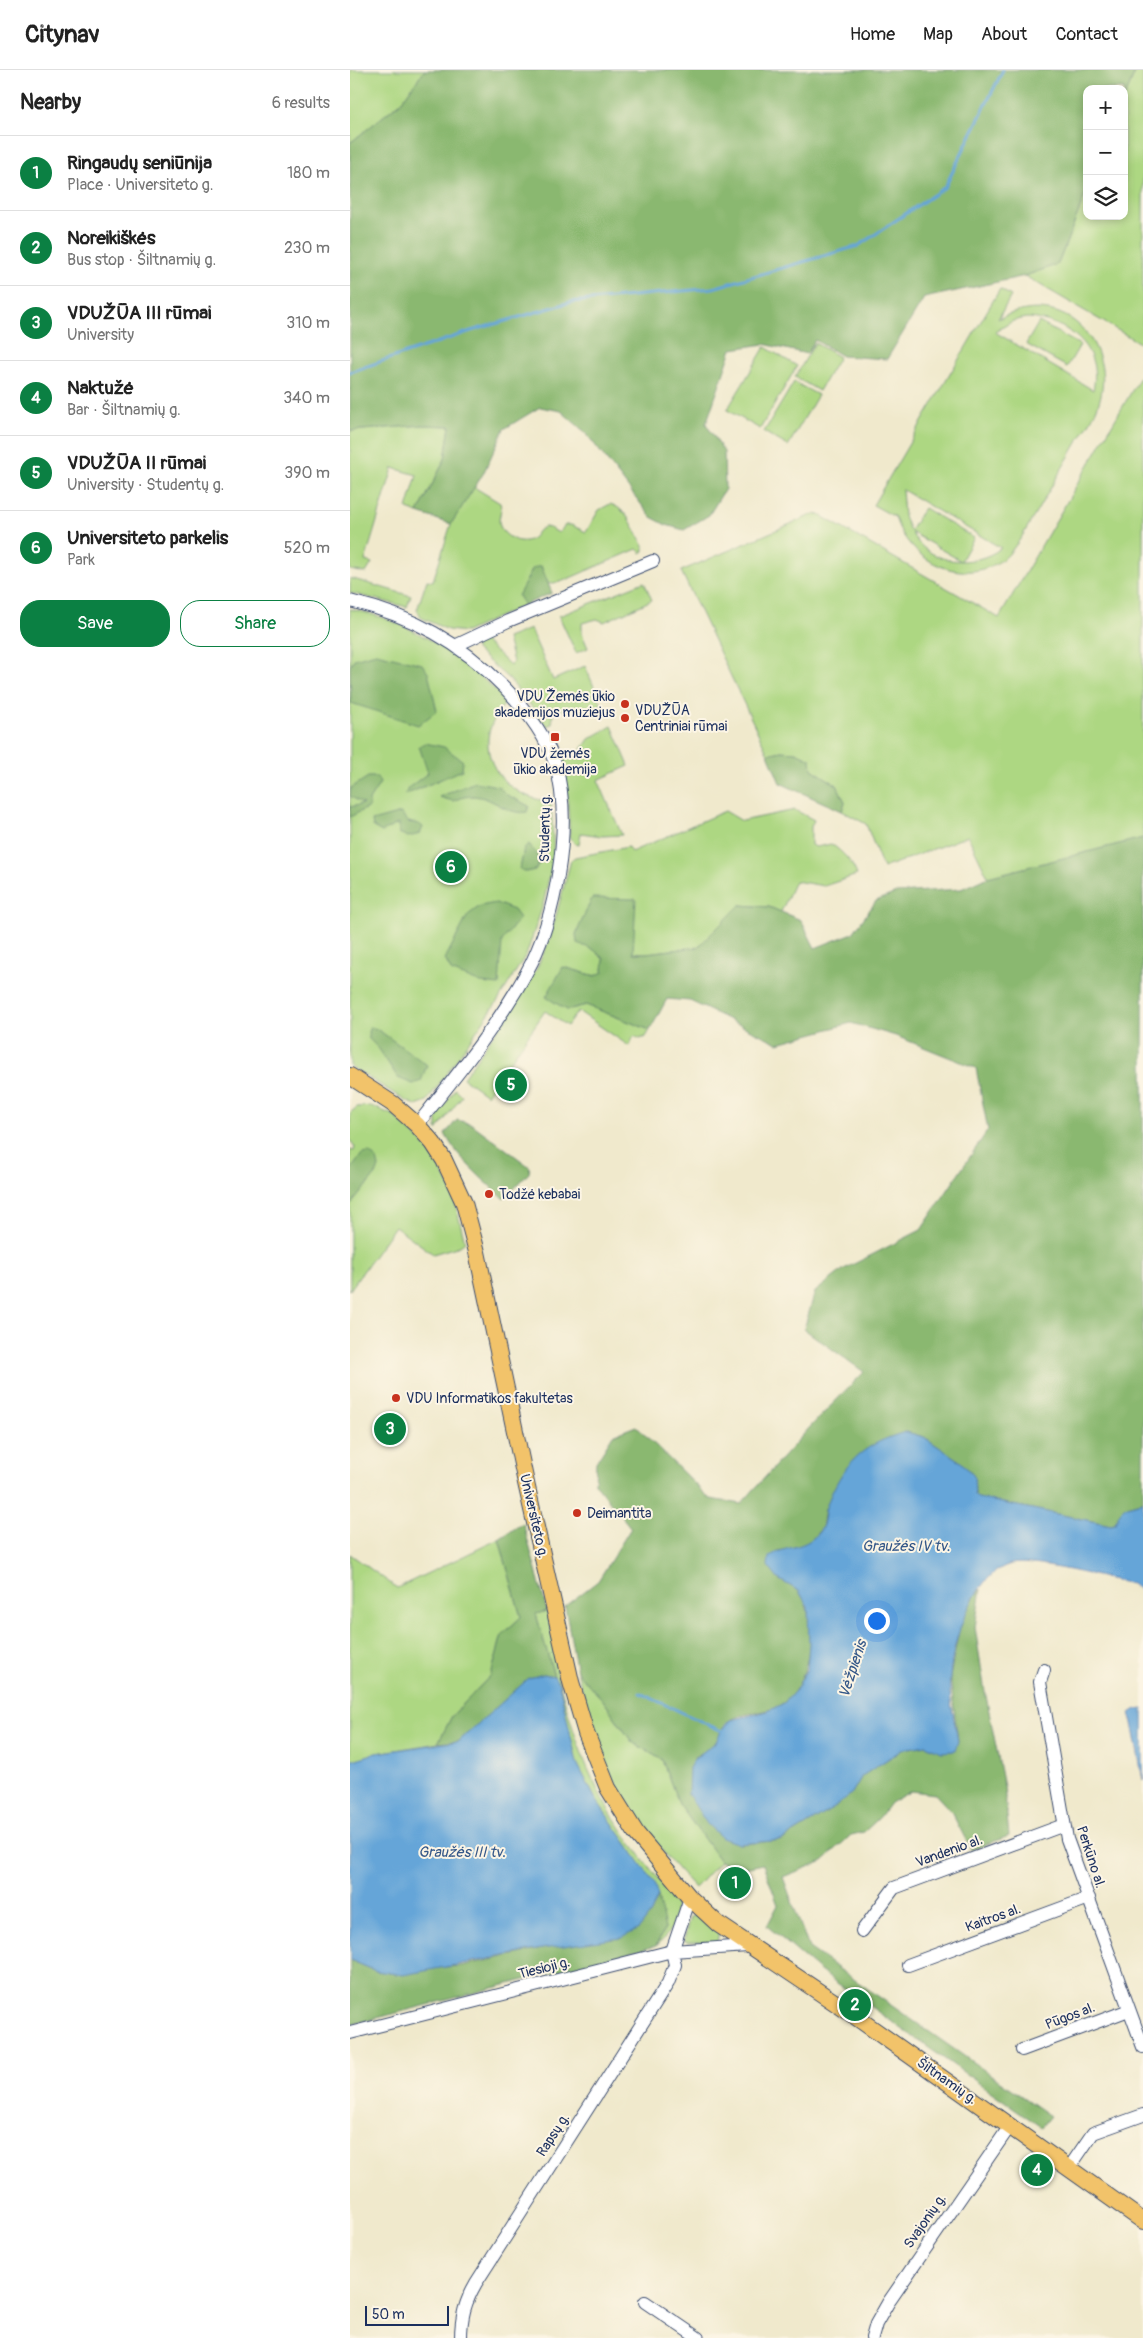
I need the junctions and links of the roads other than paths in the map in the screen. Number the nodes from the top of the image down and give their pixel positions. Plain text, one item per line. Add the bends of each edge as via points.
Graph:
1 (653, 561) dead end
2 (350, 601) edge
3 (457, 645) junction
4 (350, 1076) edge
5 (417, 1126) junction
6 (1044, 1670) dead end
7 (1064, 1825) junction
8 (690, 1898) junction
9 (1089, 1898) junction
10 (862, 1931) dead end
11 (748, 1946) junction
12 (672, 1951) junction
13 (908, 1965) dead end
14 (1129, 2010) junction
15 (350, 2033) edge
16 (1143, 2047) edge
17 (1022, 2050) dead end
18 (1143, 2115) edge
19 (1010, 2126) junction
20 (1069, 2168) junction
21 (1143, 2221) edge
22 (645, 2302) dead end
23 (462, 2338) edge
24 (698, 2338) edge
25 (872, 2338) edge

1 - 3 street
2 - 3 street, Studentų g. via 408,619
3 - 5 street, Studentų g. via 512,695 542,736 555,765 560,787 562,851 554,898 532,962 491,1026
4 - 5 main road, Universiteto g. via 393,1104
5 - 8 main road, Universiteto g. via 432,1143 455,1181 472,1229 571,1682 586,1733 618,1806
6 - 7 street, Perkūno al. via 1040,1682
7 - 9 street, Perkūno al.
7 - 10 street, Vandenio al. via 894,1888
8 - 11 main road, Universiteto g.
8 - 12 street, Rapsų g.
9 - 13 street, Kaitros al.
9 - 14 street, Perkūno al.
11 - 12 street, Tiesioji g.
11 - 19 main road, Šiltnamių g. via 849,2012
12 - 15 street, Tiesioji g.
12 - 23 street, Rapsų g. via 674,1965 668,1983 466,2301
14 - 16 street, Perkūno al.
14 - 17 street, Pūgos al.
18 - 20 street via 1093,2133
19 - 20 main road, Šiltnamių g.
19 - 25 street, Svajonių g. via 888,2303
20 - 21 main road, Šiltnamių g.
22 - 24 street

